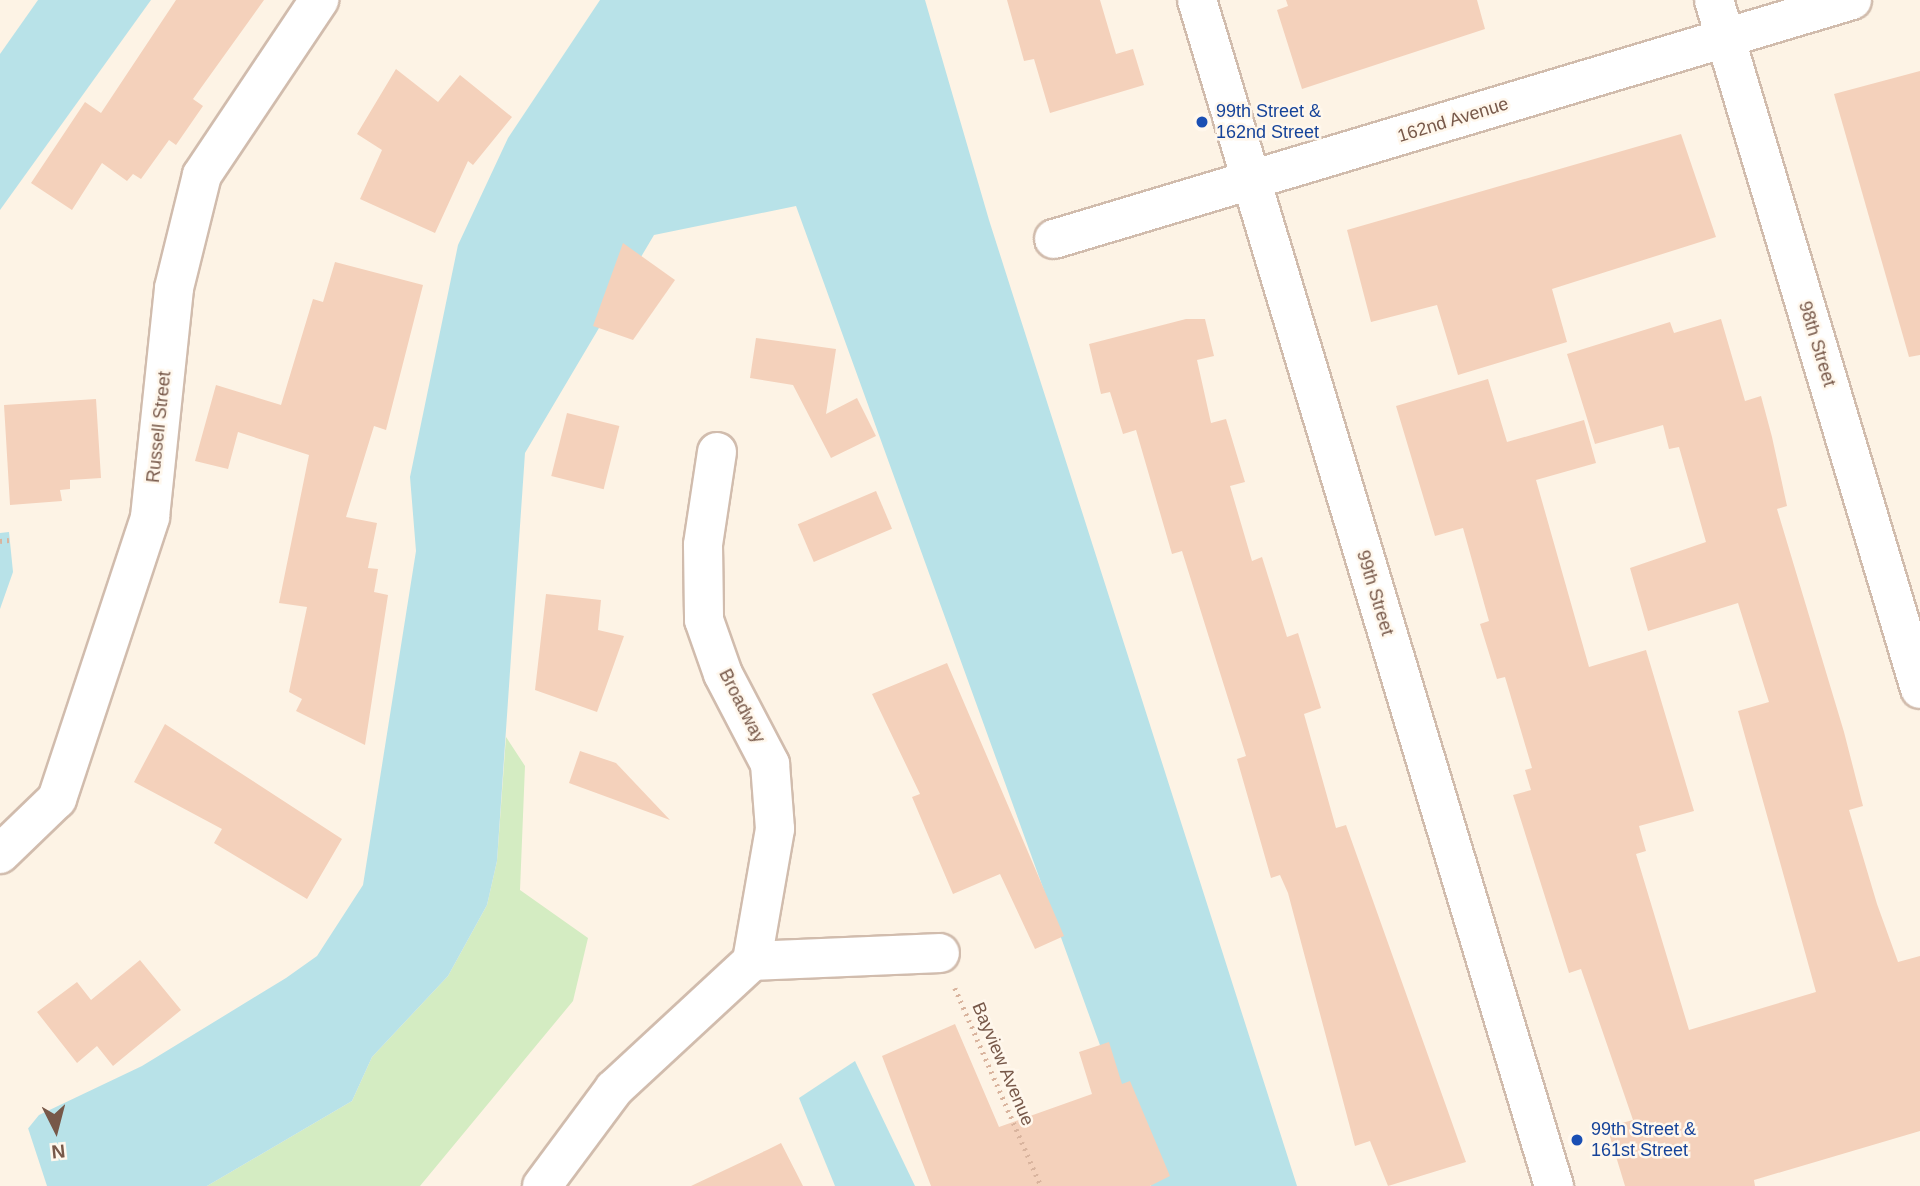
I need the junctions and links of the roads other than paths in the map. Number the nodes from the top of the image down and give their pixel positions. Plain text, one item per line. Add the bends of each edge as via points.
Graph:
1 (319, 0) edge
2 (1197, 0) edge
3 (1714, 0) edge
4 (1852, 0) edge
5 (1725, 38) junction
6 (1251, 180) junction
7 (1054, 239) dead end
8 (717, 452) dead end
9 (1920, 689) edge
10 (0, 854) edge
11 (940, 953) road end
12 (752, 961) junction
13 (542, 1186) edge
14 (1554, 1186) edge

1 - 10 street, Russell Street via 202,175 174,288 149,517 57,799
2 - 6 street, 99th Street
3 - 5 street, 98th Street
4 - 5 street, 162nd Avenue
5 - 6 street, 162nd Avenue
5 - 9 street, 98th Street
6 - 7 street, 162nd Avenue
6 - 14 street, 99th Street
8 - 12 street, Broadway via 704,545 704,620 723,674 770,764 774,816 769,891
11 - 12 street
12 - 13 street via 614,1088

